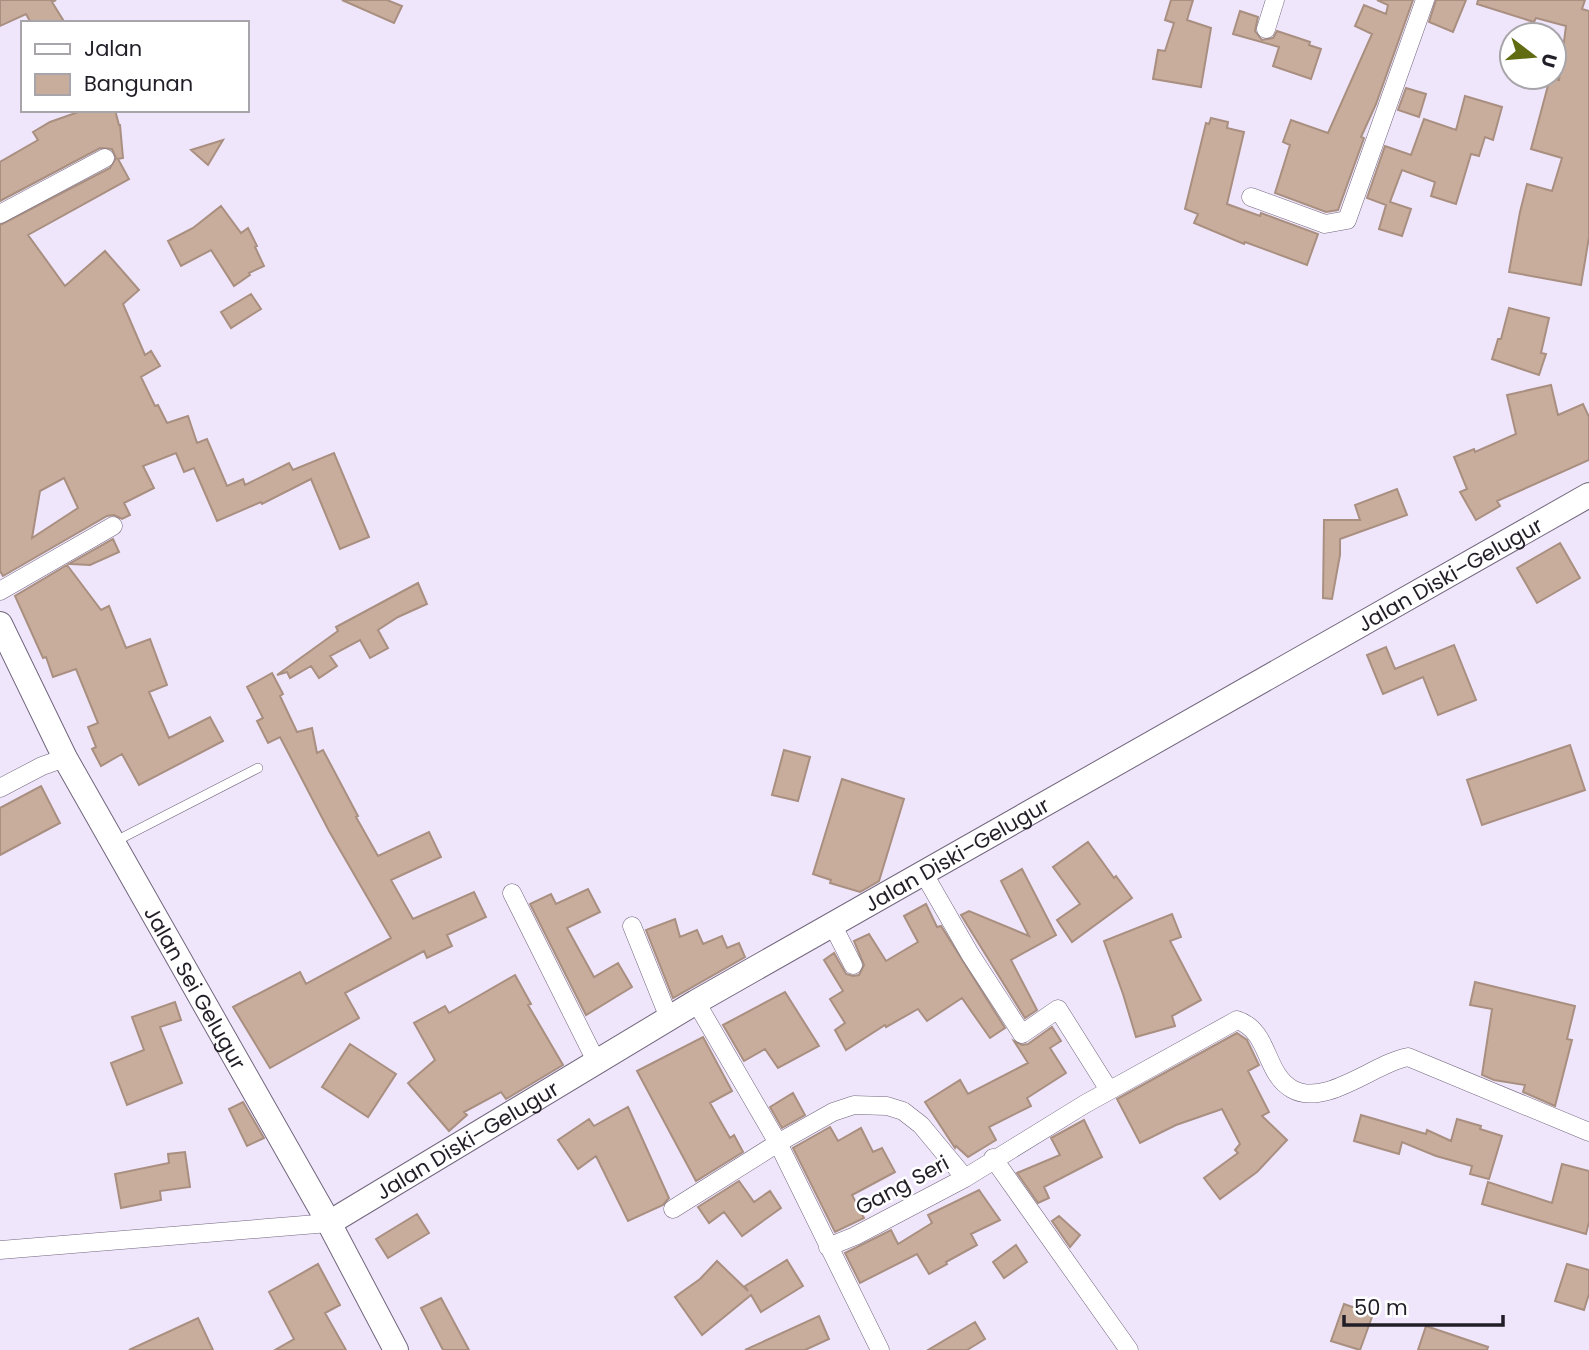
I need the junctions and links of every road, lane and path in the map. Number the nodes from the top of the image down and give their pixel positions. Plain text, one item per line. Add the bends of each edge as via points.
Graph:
1 (1275, 0) edge
2 (1425, 0) edge
3 (1266, 30) dead end
4 (105, 158) dead end
5 (1251, 197) dead end
6 (0, 214) edge
7 (1589, 495) edge
8 (113, 526) dead end
9 (0, 591) edge
10 (0, 624) edge
11 (65, 758) junction
12 (258, 768) dead end
13 (0, 788) edge
14 (112, 843) junction
15 (924, 874) junction
16 (512, 892) dead end
17 (832, 924) junction
18 (632, 926) dead end
19 (853, 965) dead end
20 (696, 1002) junction
21 (669, 1018) junction
22 (596, 1061) junction
23 (1109, 1090) junction
24 (1589, 1132) edge
25 (778, 1143) junction
26 (993, 1158) junction
27 (965, 1178) junction
28 (673, 1209) dead end
29 (329, 1223) junction
30 (828, 1247) junction
31 (0, 1250) edge
32 (874, 1348) edge
33 (396, 1350) edge
34 (1129, 1350) edge

1 - 3 street
2 - 5 street via 1347,220 1325,224
4 - 6 street
7 - 15 main road, Jalan Diski–Gelugur
8 - 9 street
10 - 11 main road, Jalan Sei Gelugur
11 - 13 street
11 - 14 main road, Jalan Sei Gelugur
12 - 14 lane
14 - 29 main road, Jalan Sei Gelugur
15 - 17 main road, Jalan Diski–Gelugur
15 - 23 street via 1021,1034 1058,1009
16 - 22 street
17 - 19 street
17 - 20 main road, Jalan Diski–Gelugur
18 - 21 street
20 - 21 main road, Jalan Diski–Gelugur
20 - 25 street
21 - 22 main road, Jalan Diski–Gelugur
22 - 29 main road, Jalan Diski–Gelugur
23 - 24 street, Gang Seri via 1237,1020 1249,1024 1261,1040 1280,1080 1299,1092 1317,1094 1334,1089 1408,1057
23 - 26 street, Gang Seri
25 - 27 street via 833,1112 854,1105 887,1106 921,1125
25 - 28 street
25 - 30 street
26 - 27 street, Gang Seri
26 - 34 street
27 - 30 street, Gang Seri
29 - 31 street
29 - 33 main road, Jalan Sei Gelugur
30 - 32 street

